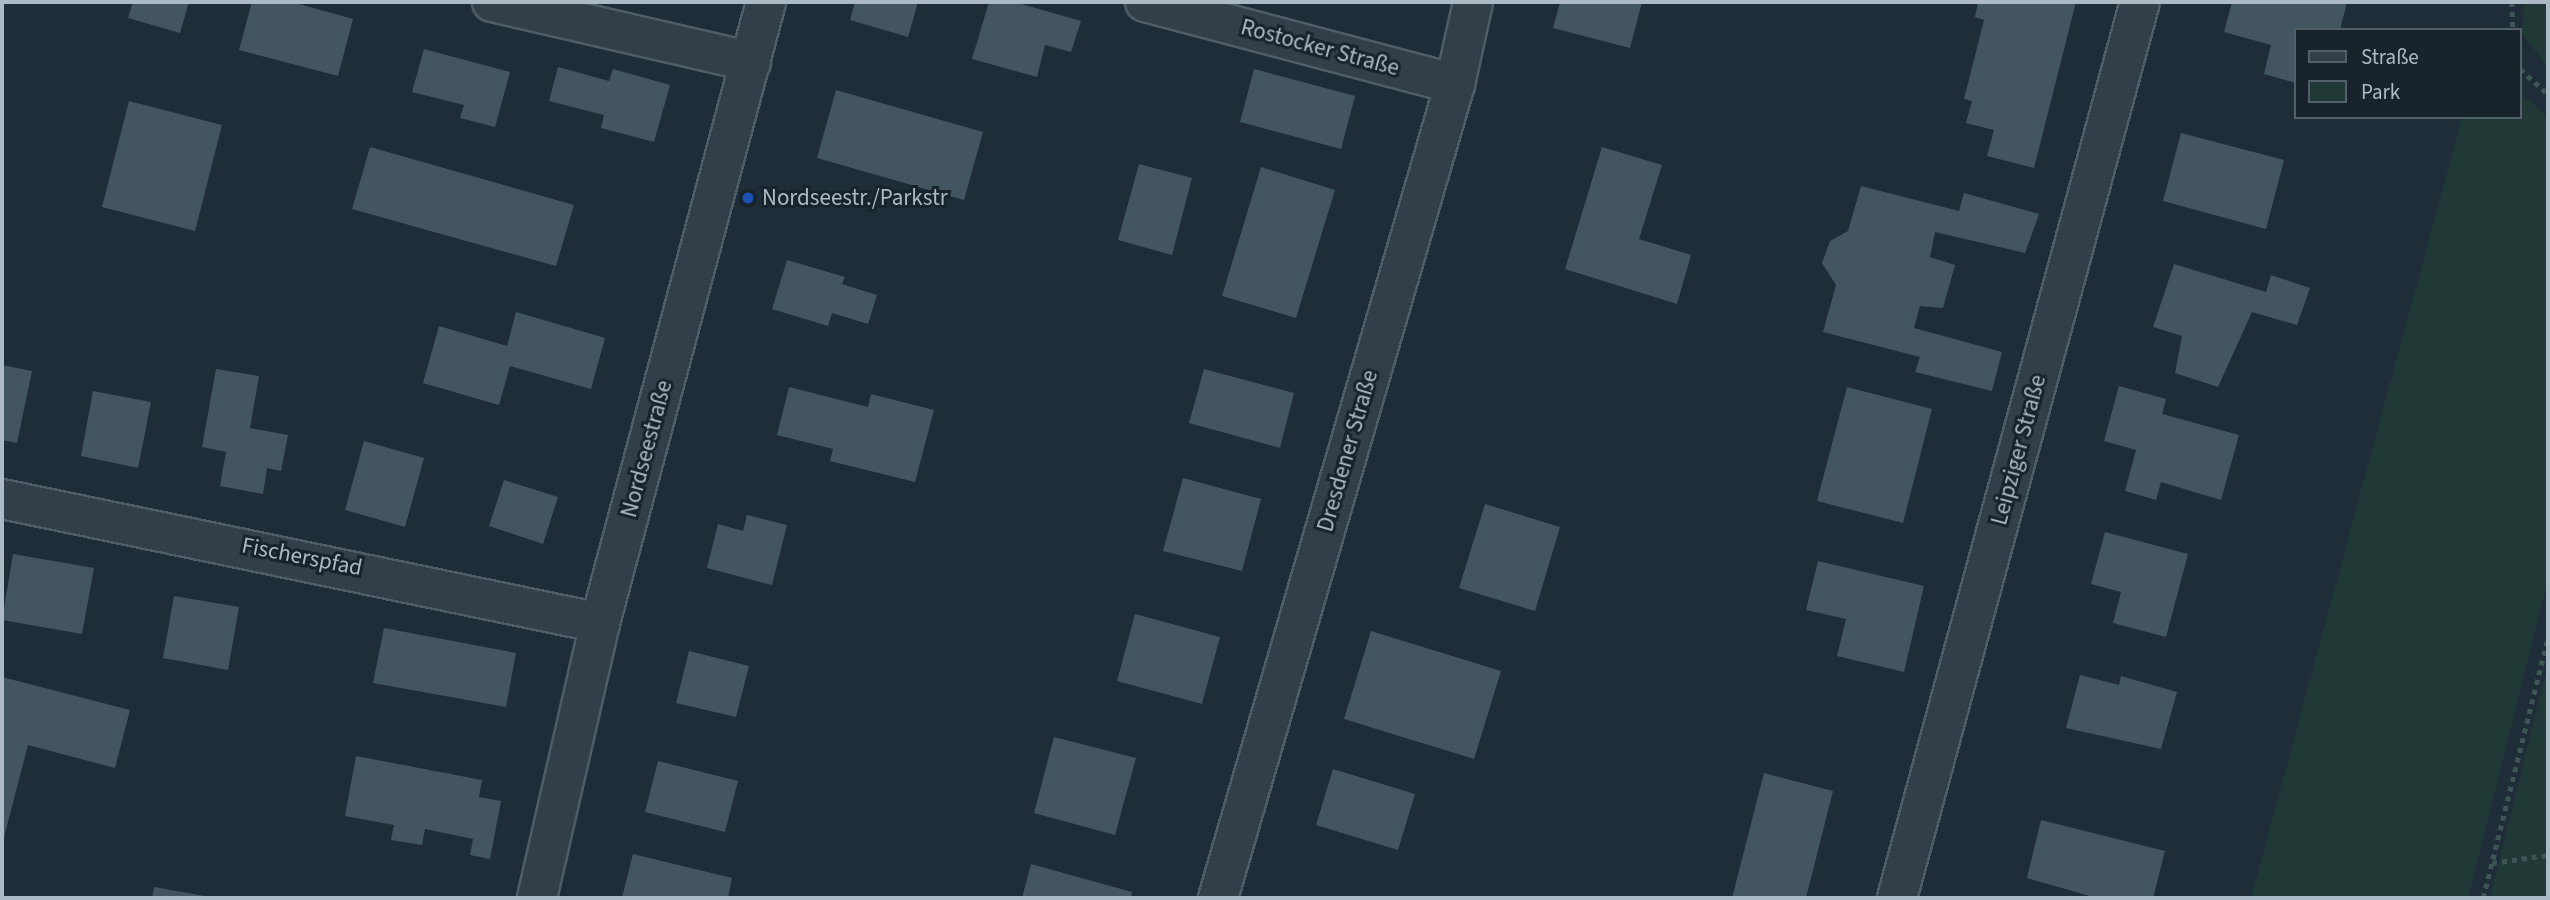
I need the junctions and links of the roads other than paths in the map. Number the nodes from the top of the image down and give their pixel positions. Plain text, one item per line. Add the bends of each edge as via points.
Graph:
1 (492, 2) edge
2 (766, 2) edge
3 (1145, 2) edge
4 (1473, 2) edge
5 (2140, 2) edge
6 (751, 62) junction
7 (1455, 83) junction
8 (2, 499) edge
9 (600, 623) junction
10 (537, 898) edge
11 (1218, 898) edge
12 (1897, 898) edge

1 - 6 street
2 - 6 street, Nordseestraße
3 - 7 street, Rostocker Straße
4 - 7 street, Dresdener Straße
5 - 12 street, Leipziger Straße
6 - 9 street, Nordseestraße
7 - 11 street, Dresdener Straße
8 - 9 street, Fischerspfad
9 - 10 street, Nordseestraße

